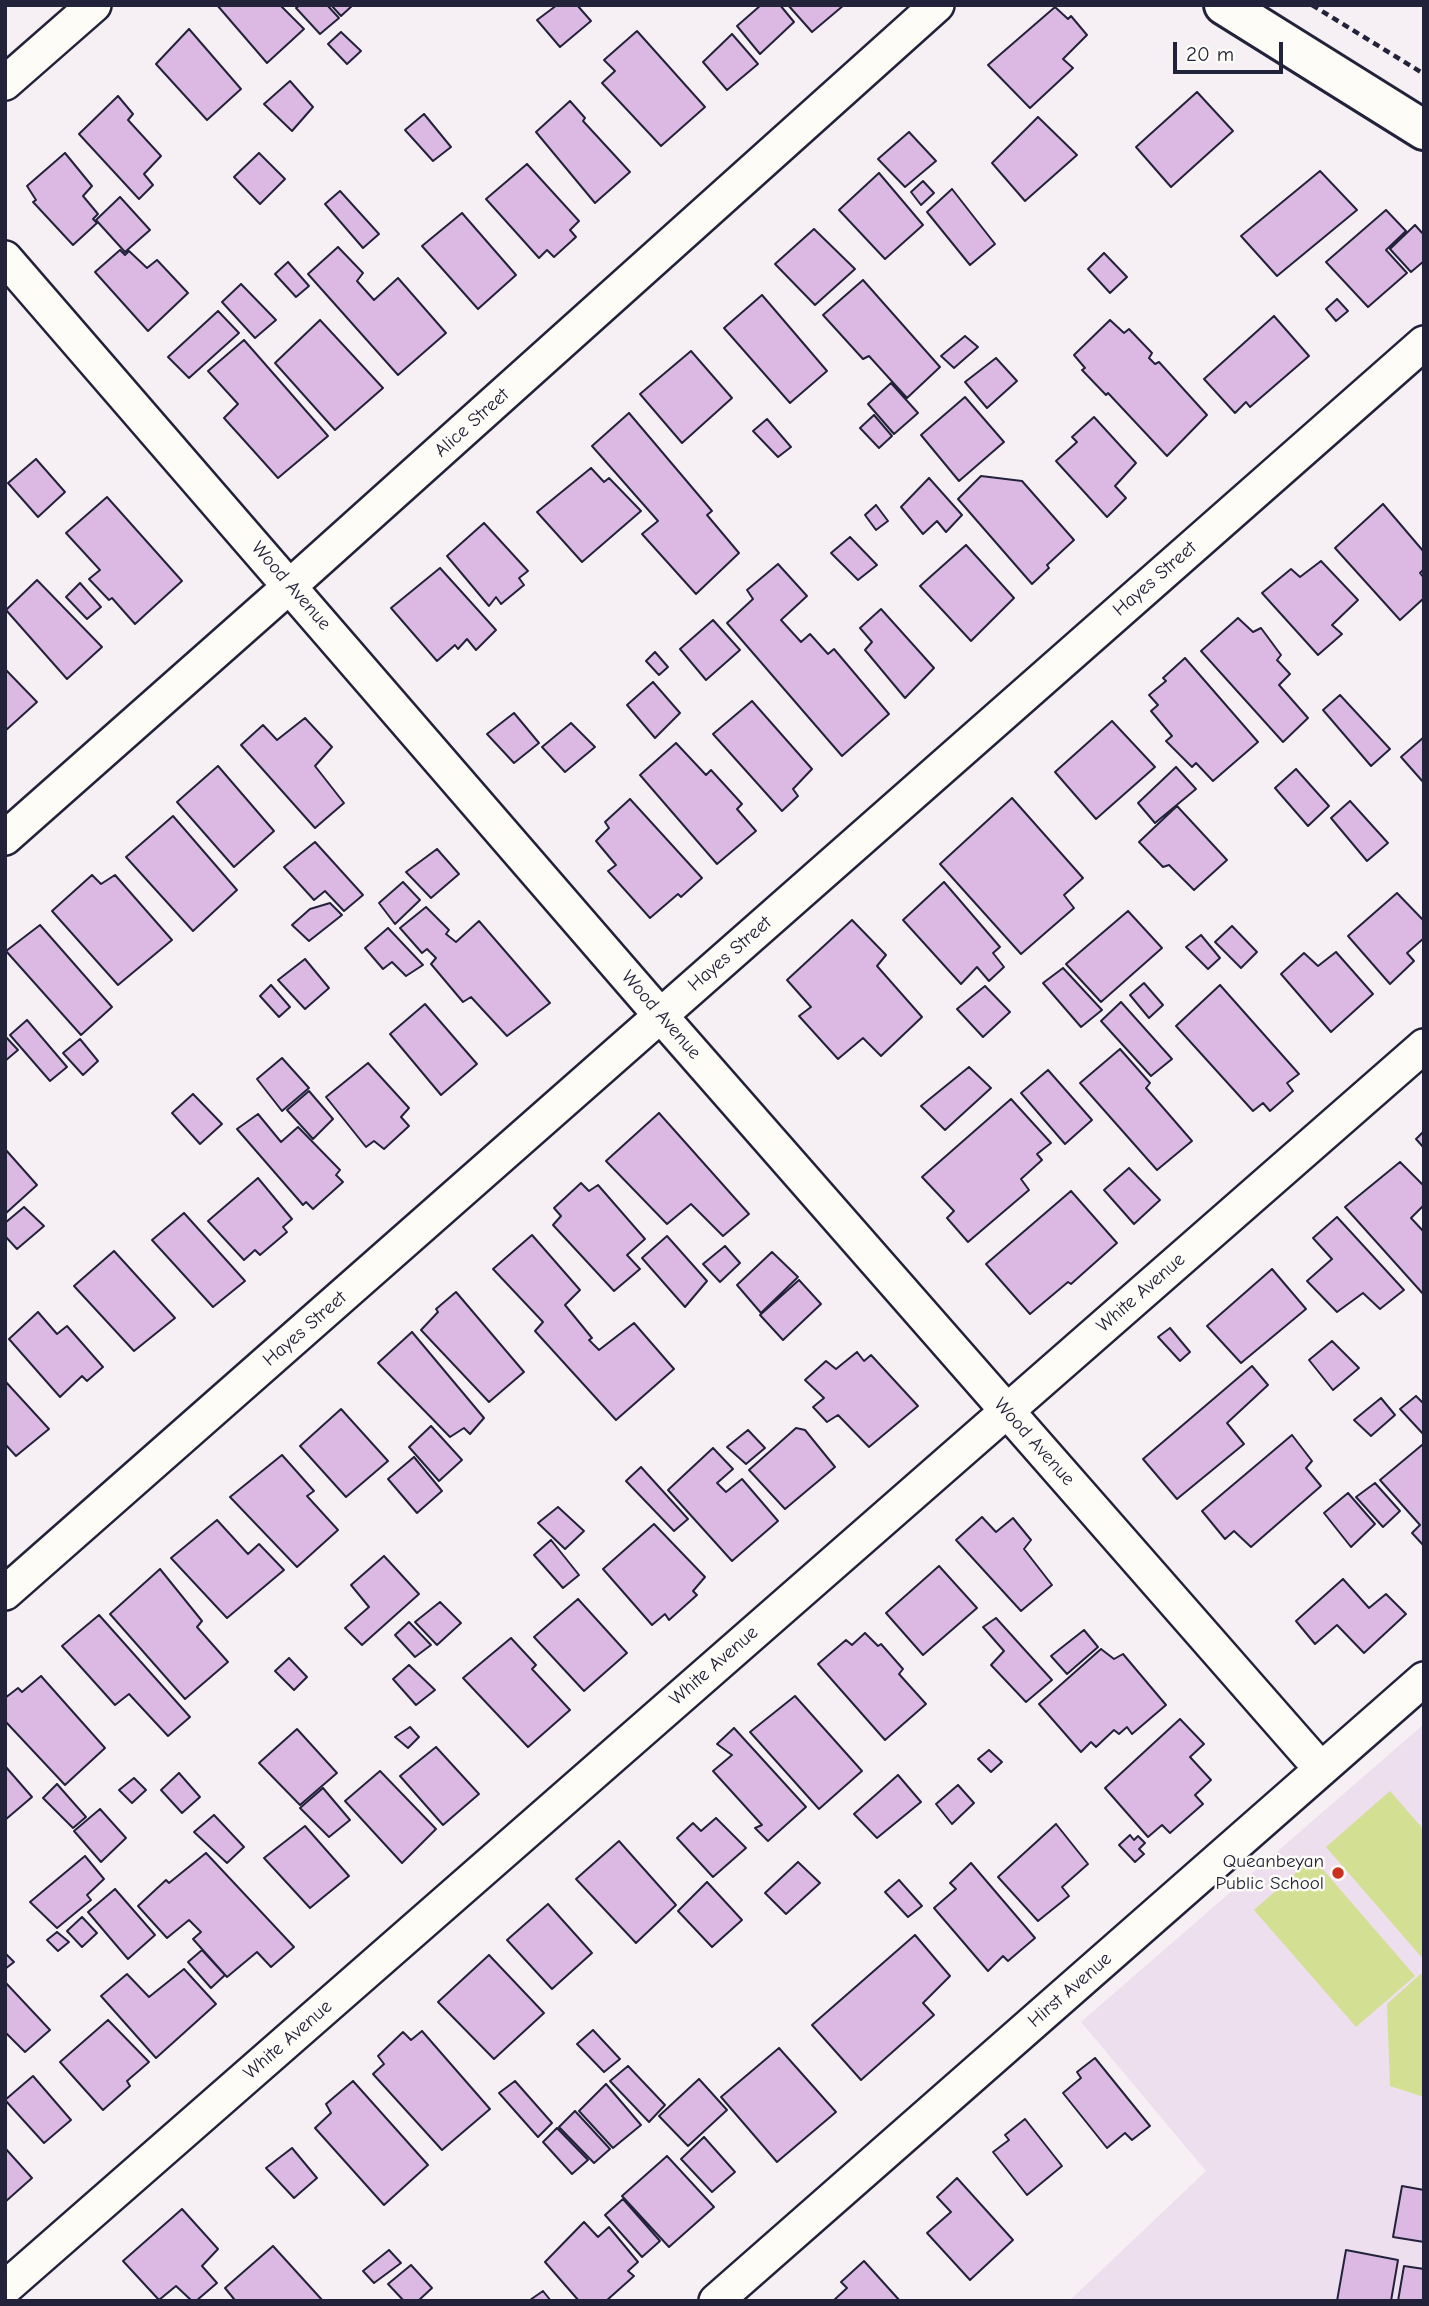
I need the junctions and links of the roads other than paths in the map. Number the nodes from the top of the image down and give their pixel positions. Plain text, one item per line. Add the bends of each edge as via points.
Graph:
1 (94, 5) edge
2 (937, 5) edge
3 (1224, 5) edge
4 (5, 83) edge
5 (1424, 130) edge
6 (5, 258) edge
7 (1424, 343) edge
8 (291, 586) junction
9 (5, 838) edge
10 (660, 1014) junction
11 (1424, 1046) edge
12 (1007, 1411) junction
13 (5, 1593) edge
14 (1424, 1679) edge
15 (1321, 1769) junction
16 (5, 2288) edge
17 (716, 2301) edge

1 - 4 street
2 - 8 street, Alice Street
3 - 5 main road
6 - 8 street, Wood Avenue
7 - 10 street, Hayes Street
8 - 9 street, Alice Street
8 - 10 street, Wood Avenue
10 - 12 street, Wood Avenue
10 - 13 street, Hayes Street
11 - 12 street, White Avenue
12 - 15 street, Wood Avenue
12 - 16 street, White Avenue
14 - 15 street, Hirst Avenue
15 - 17 street, Hirst Avenue

